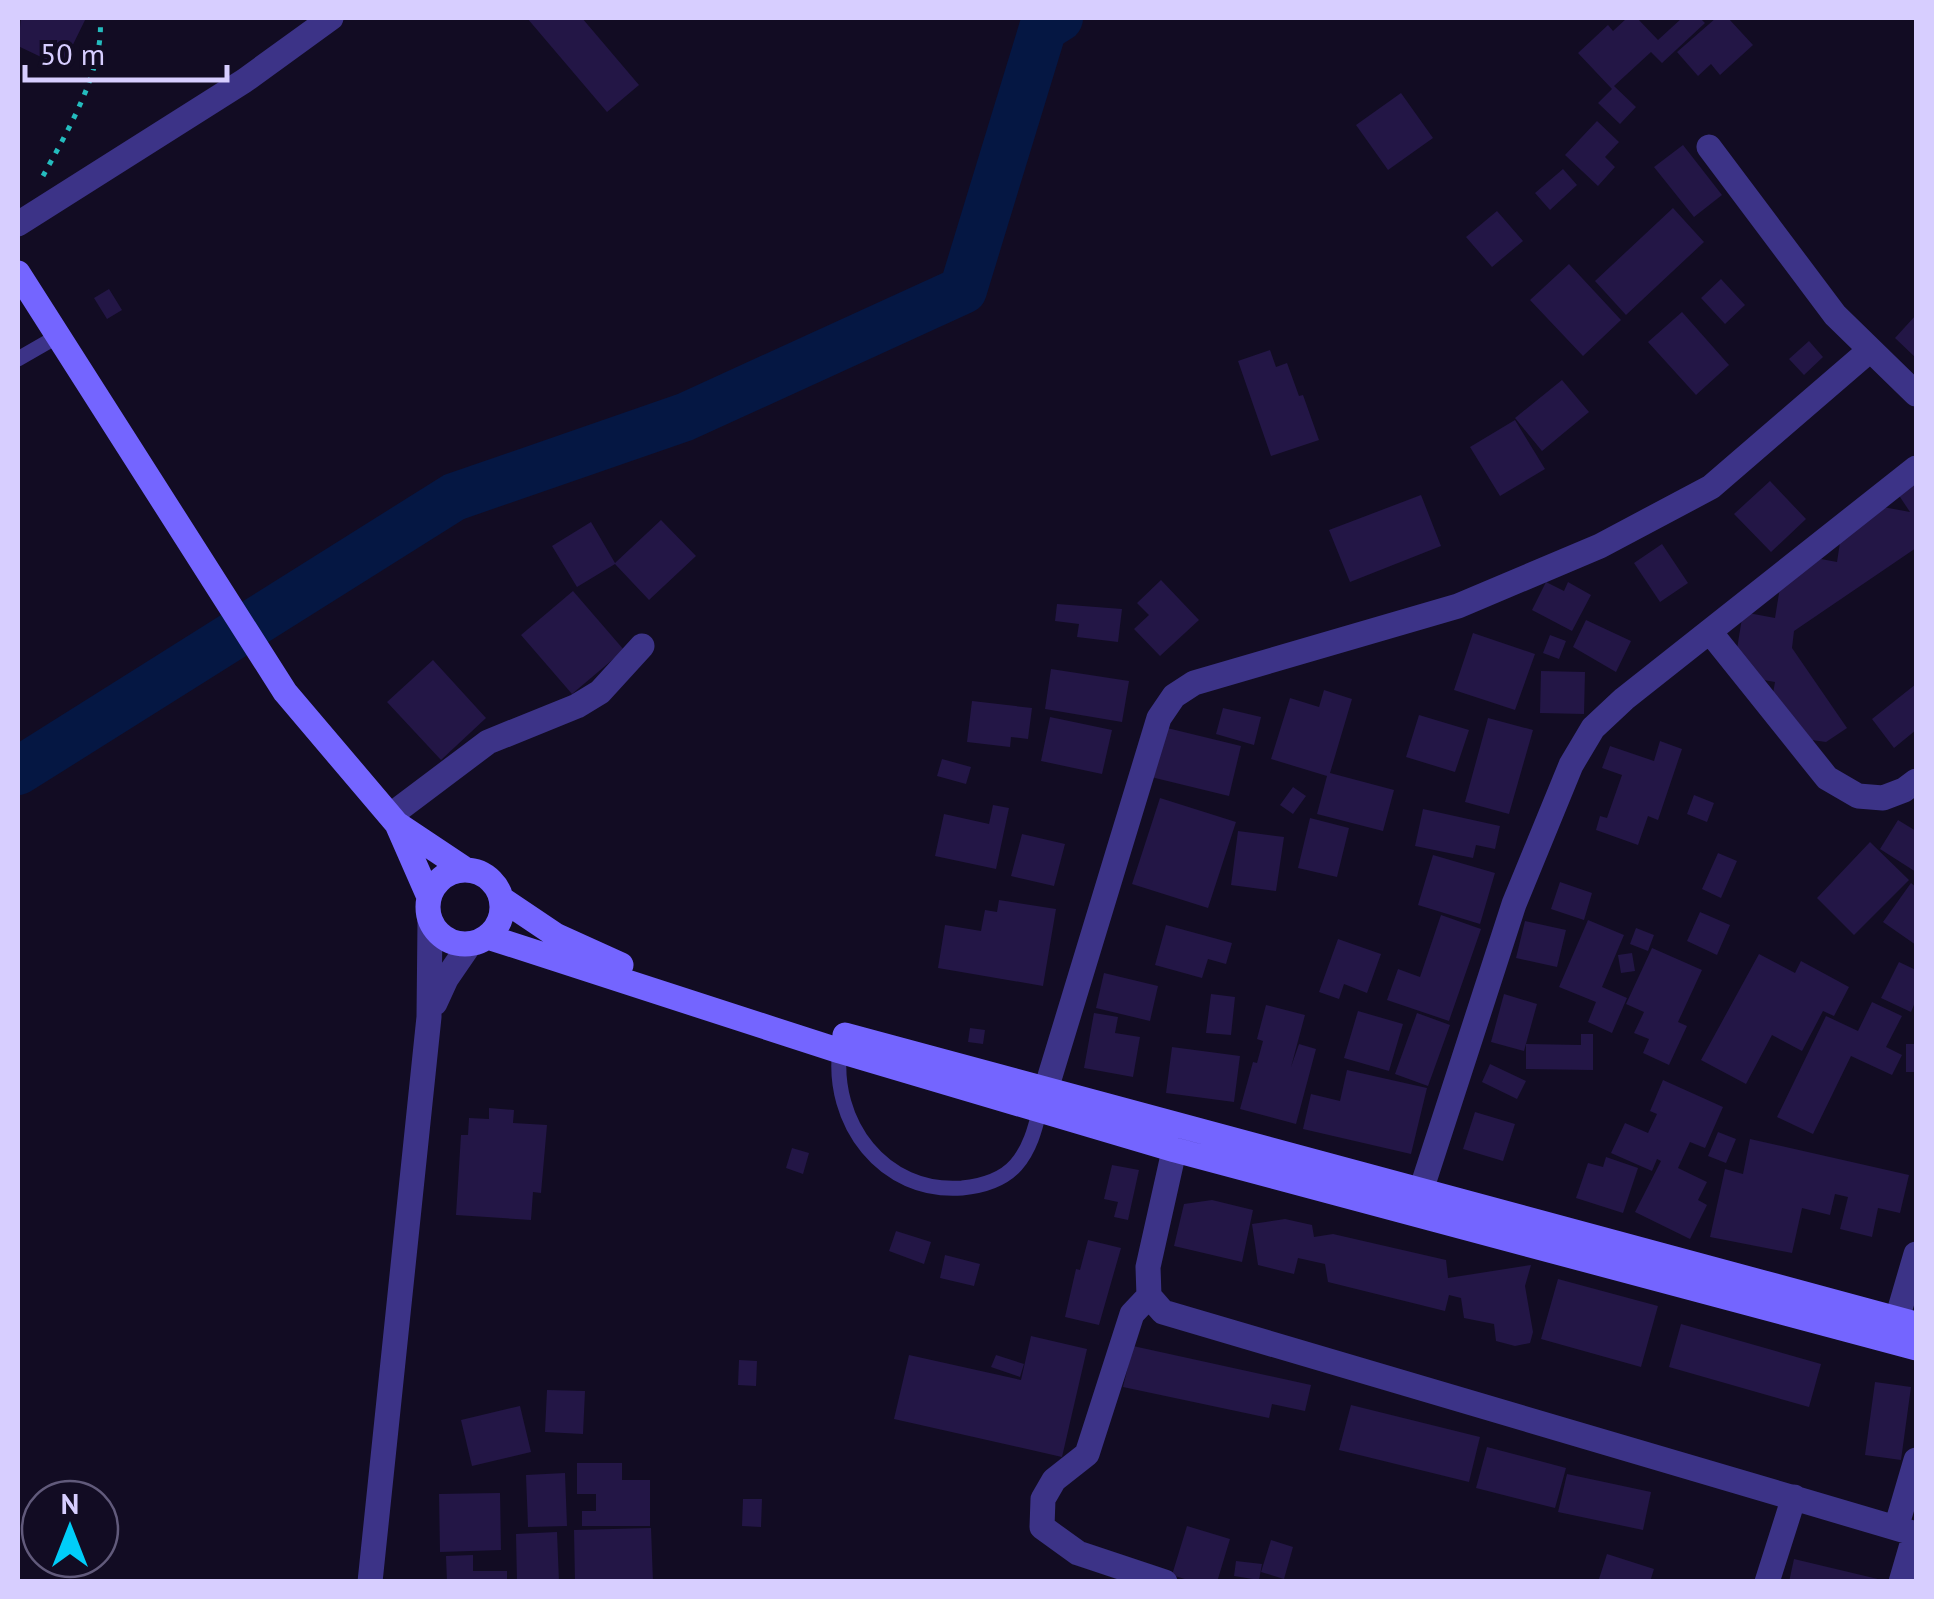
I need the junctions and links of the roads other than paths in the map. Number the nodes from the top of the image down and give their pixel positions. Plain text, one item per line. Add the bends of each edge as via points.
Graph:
1 (330, 18) edge
2 (1709, 147) dead end
3 (18, 224) edge
4 (18, 273) edge
5 (58, 336) junction
6 (1870, 350) junction
7 (18, 358) edge
8 (1916, 394) edge
9 (1916, 468) edge
10 (1710, 632) junction
11 (642, 646) dead end
12 (1916, 781) edge
13 (394, 820) junction
14 (466, 870) junction
15 (502, 899) junction
16 (430, 909) junction
17 (479, 941) junction
18 (640, 981) junction
19 (429, 1017) junction
20 (842, 1043) junction
21 (1043, 1100) junction
22 (1180, 1123) junction
23 (1175, 1150) junction
24 (1417, 1201) junction
25 (1916, 1254) edge
26 (1149, 1296) junction
27 (1901, 1328) edge
28 (1916, 1348) edge
29 (1916, 1460) edge
30 (1794, 1497) junction
31 (1909, 1532) edge
32 (370, 1582) edge
33 (1165, 1582) edge
34 (1767, 1582) edge
35 (1900, 1582) edge

1 - 3 street via 244,81
2 - 6 street via 1835,316
4 - 5 main road
5 - 7 lane
5 - 13 main road via 285,692
6 - 8 street
6 - 21 street via 1711,486 1600,546 1458,606 1194,683 1174,696 1159,718
9 - 10 street
10 - 12 street via 1827,778 1858,796 1883,798
10 - 24 street via 1593,728 1571,765 1514,904
11 - 13 street via 600,692 488,742
13 - 14 main road
13 - 16 main road
14 - 15 main road via 489,878
14 - 16 main road via 443,877
15 - 17 main road via 500,920
15 - 18 main road
16 - 17 main road via 446,940
16 - 19 street
17 - 18 main road via 533,949
17 - 19 street via 446,978
18 - 20 main road
19 - 32 street
20 - 21 main road
20 - 21 lane via 838,1084 852,1127 872,1156 908,1181 944,1189 984,1186 1014,1168 1034,1135
21 - 22 main road
21 - 23 main road
22 - 23 street
22 - 24 main road
23 - 24 main road
23 - 26 street via 1148,1267
24 - 27 main road
25 - 27 street
26 - 30 street via 1162,1312
26 - 33 street via 1132,1314 1087,1454 1054,1480 1043,1499 1042,1527 1078,1553
27 - 28 main road
29 - 31 street
30 - 31 street
30 - 34 street
31 - 35 street

